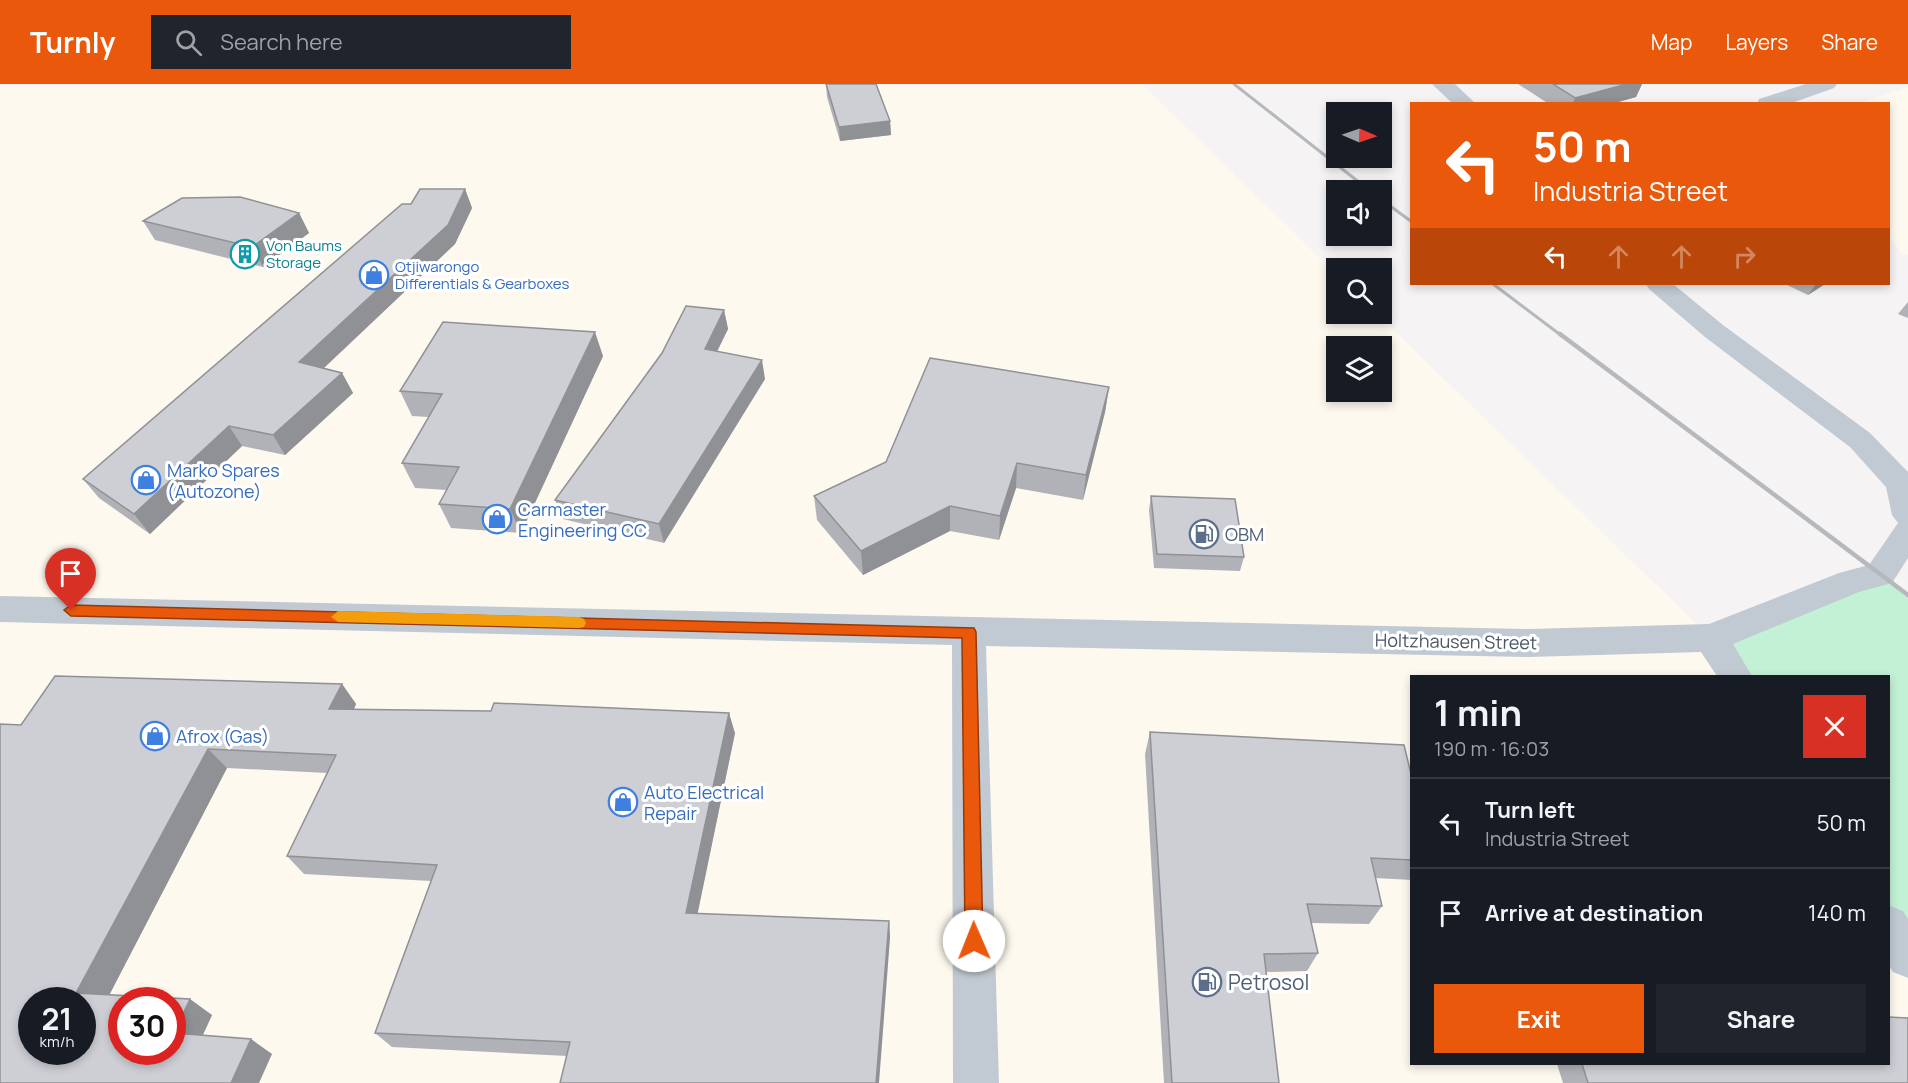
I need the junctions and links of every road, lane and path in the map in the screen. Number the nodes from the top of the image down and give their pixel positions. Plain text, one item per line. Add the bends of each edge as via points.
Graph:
1 (1442, 84) edge
2 (1827, 84) edge
3 (1464, 102) edge
4 (1773, 102) edge
5 (1659, 285) edge
6 (1908, 515) edge
7 (1908, 532) edge
8 (0, 609) edge
9 (969, 632) junction
10 (1711, 638) junction
11 (1734, 675) edge
12 (1890, 929) edge
13 (1908, 957) edge
14 (976, 1083) edge

1 - 3 street
2 - 4 street
5 - 6 street via 1860,440 1900,483
7 - 10 street, Holtzhausen Street via 1880,574
8 - 9 street, Holtzhausen Street
9 - 10 street, Holtzhausen Street via 1529,643
9 - 14 street
10 - 11 street
12 - 13 street

